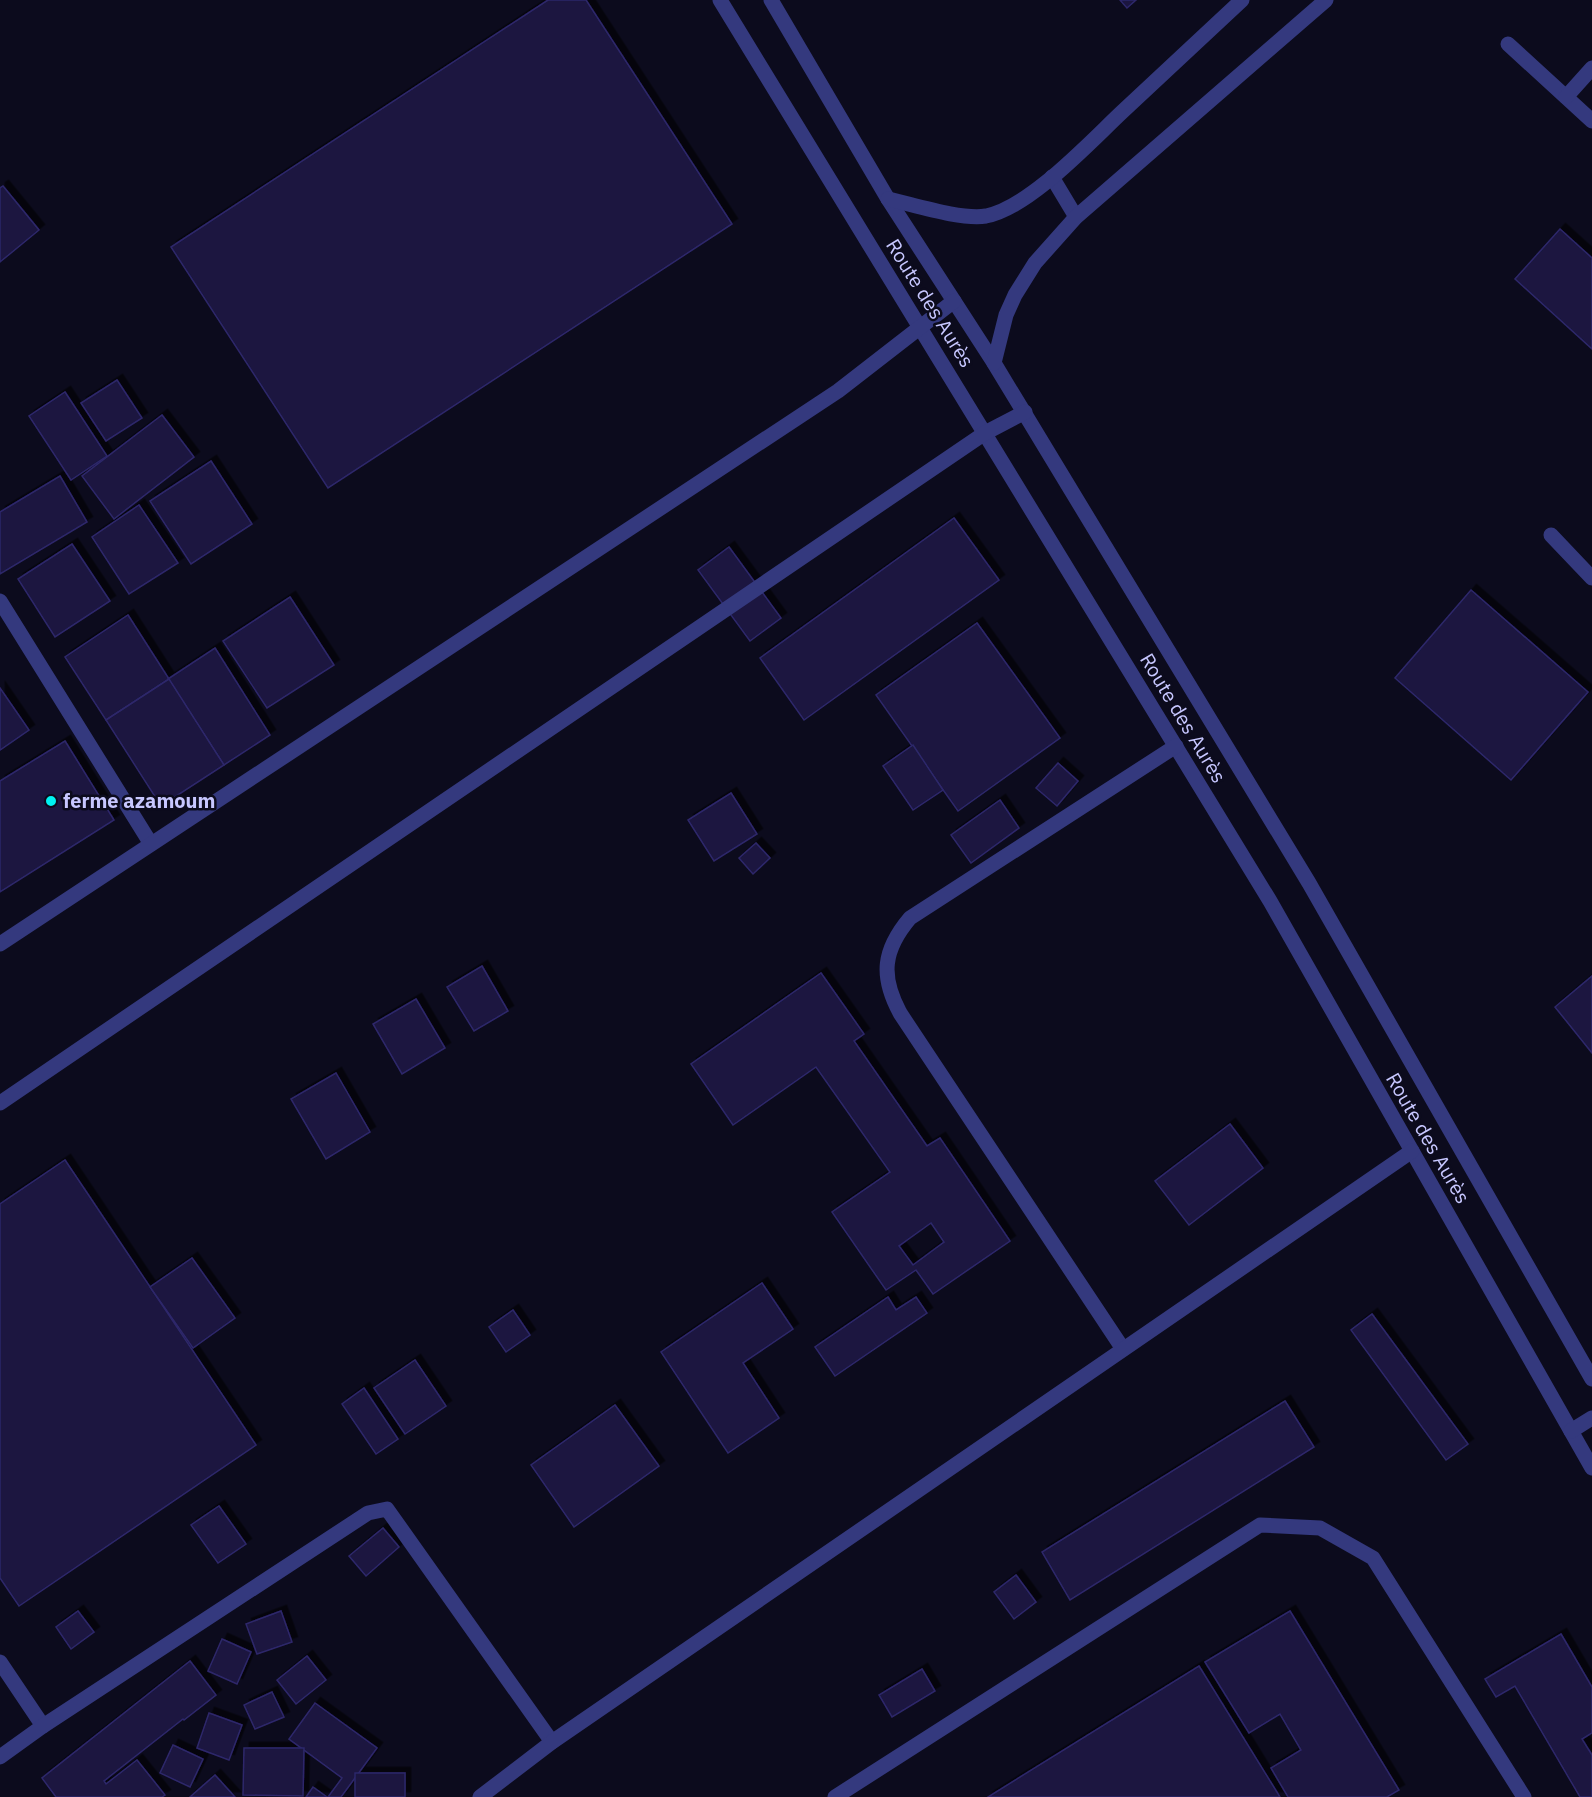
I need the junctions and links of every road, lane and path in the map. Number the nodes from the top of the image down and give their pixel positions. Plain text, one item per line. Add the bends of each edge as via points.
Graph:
1 (720, 0) edge
2 (771, 0) edge
3 (1242, 0) edge
4 (1326, 0) edge
5 (1508, 44) dead end
6 (1592, 68) edge
7 (1566, 97) junction
8 (1592, 121) edge
9 (1052, 177) junction
10 (888, 199) junction
11 (1076, 217) junction
12 (954, 301) junction
13 (920, 328) junction
14 (994, 363) junction
15 (1024, 412) junction
16 (985, 433) junction
17 (1551, 535) dead end
18 (1592, 578) edge
19 (0, 601) edge
20 (1176, 746) junction
21 (151, 844) junction
22 (0, 944) edge
23 (0, 1103) edge
24 (1412, 1151) junction
25 (1123, 1349) junction
26 (1592, 1379) edge
27 (1592, 1418) edge
28 (1571, 1431) junction
29 (1592, 1468) edge
30 (0, 1662) edge
31 (43, 1726) junction
32 (552, 1742) junction
33 (0, 1757) edge
34 (480, 1797) edge
35 (835, 1797) edge
36 (1524, 1797) edge

1 - 13 street, Route des Aurès
2 - 10 street, Route des Aurès
3 - 9 street
4 - 11 street
5 - 7 street
6 - 7 street
7 - 8 street
9 - 10 street via 1014,205 984,216 966,216
9 - 11 street
10 - 12 street, Route des Aurès
11 - 14 street via 1019,286 1006,315
12 - 13 street
12 - 14 street, Route des Aurès
13 - 16 street, Route des Aurès
13 - 21 street via 838,391
14 - 15 street, Route des Aurès
15 - 16 street
15 - 26 street, Route des Aurès via 1309,883
16 - 20 street, Route des Aurès
16 - 23 street
17 - 18 street
19 - 21 street
20 - 24 street, Route des Aurès via 1270,901
20 - 25 street via 910,918 896,934 888,953 886,974 900,1013
21 - 22 street
24 - 25 street
24 - 28 street, Route des Aurès
25 - 32 street
27 - 28 street
28 - 29 street, Route des Aurès
30 - 31 street
31 - 32 street via 368,1513 387,1509
31 - 33 street
32 - 34 street
35 - 36 street via 1260,1525 1320,1528 1373,1558

